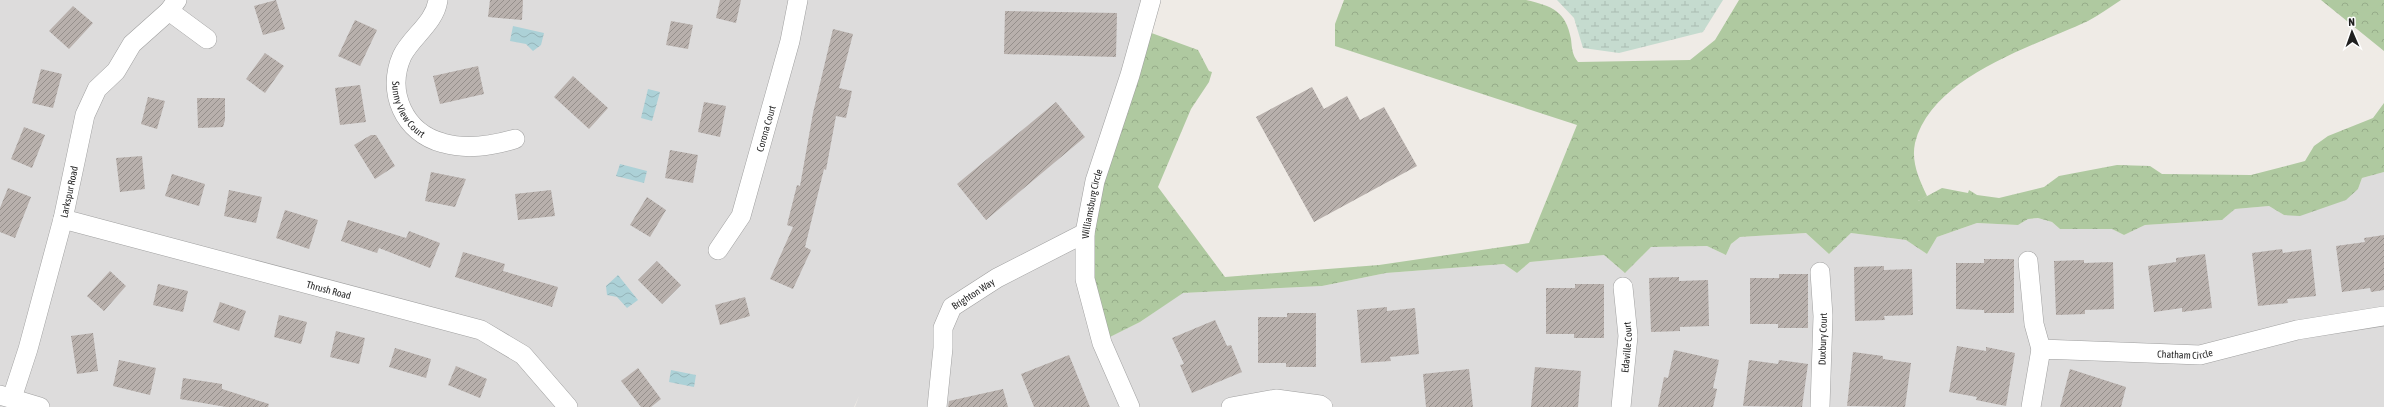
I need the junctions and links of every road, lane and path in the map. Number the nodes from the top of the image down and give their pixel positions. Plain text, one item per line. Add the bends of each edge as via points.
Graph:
1 (438, 0) edge
2 (798, 0) edge
3 (1151, 0) edge
4 (173, 6) edge
5 (208, 39) dead end
6 (515, 139) dead end
7 (63, 219) junction
8 (1085, 233) junction
9 (718, 250) dead end
10 (2028, 261) dead end
11 (1820, 272) dead end
12 (1623, 287) dead end
13 (2384, 316) edge
14 (2041, 349) junction
15 (6, 397) edge
16 (40, 407) edge
17 (568, 407) edge
18 (937, 407) edge
19 (1130, 407) edge
20 (1230, 407) edge
21 (1323, 407) edge
22 (1620, 407) edge
23 (1820, 407) edge
24 (2031, 407) edge

1 - 6 street, Sunny View Court via 429,21 403,55 395,78 397,98 406,116 420,131 442,143 474,148
2 - 9 street, Corona Court via 790,41 741,216
3 - 8 street, Williamsburg Circle via 1130,75 1095,181
4 - 5 street, Larkspur Road
4 - 7 street, Larkspur Road via 132,44 116,71 97,89 85,115
7 - 15 street, Larkspur Road via 28,349
7 - 17 street, Thrush Road via 481,330 524,355
8 - 18 street, Brighton Way via 997,278 952,307 943,328
8 - 19 street, Williamsburg Circle via 1085,279 1102,343
10 - 14 street via 2034,324
11 - 23 street, Duxbury Court via 1823,316
12 - 22 street, Edaville Court via 1628,336
13 - 14 street, Chatham Circle via 2297,330 2200,355
14 - 24 street
15 - 16 street
20 - 21 street via 1276,399

